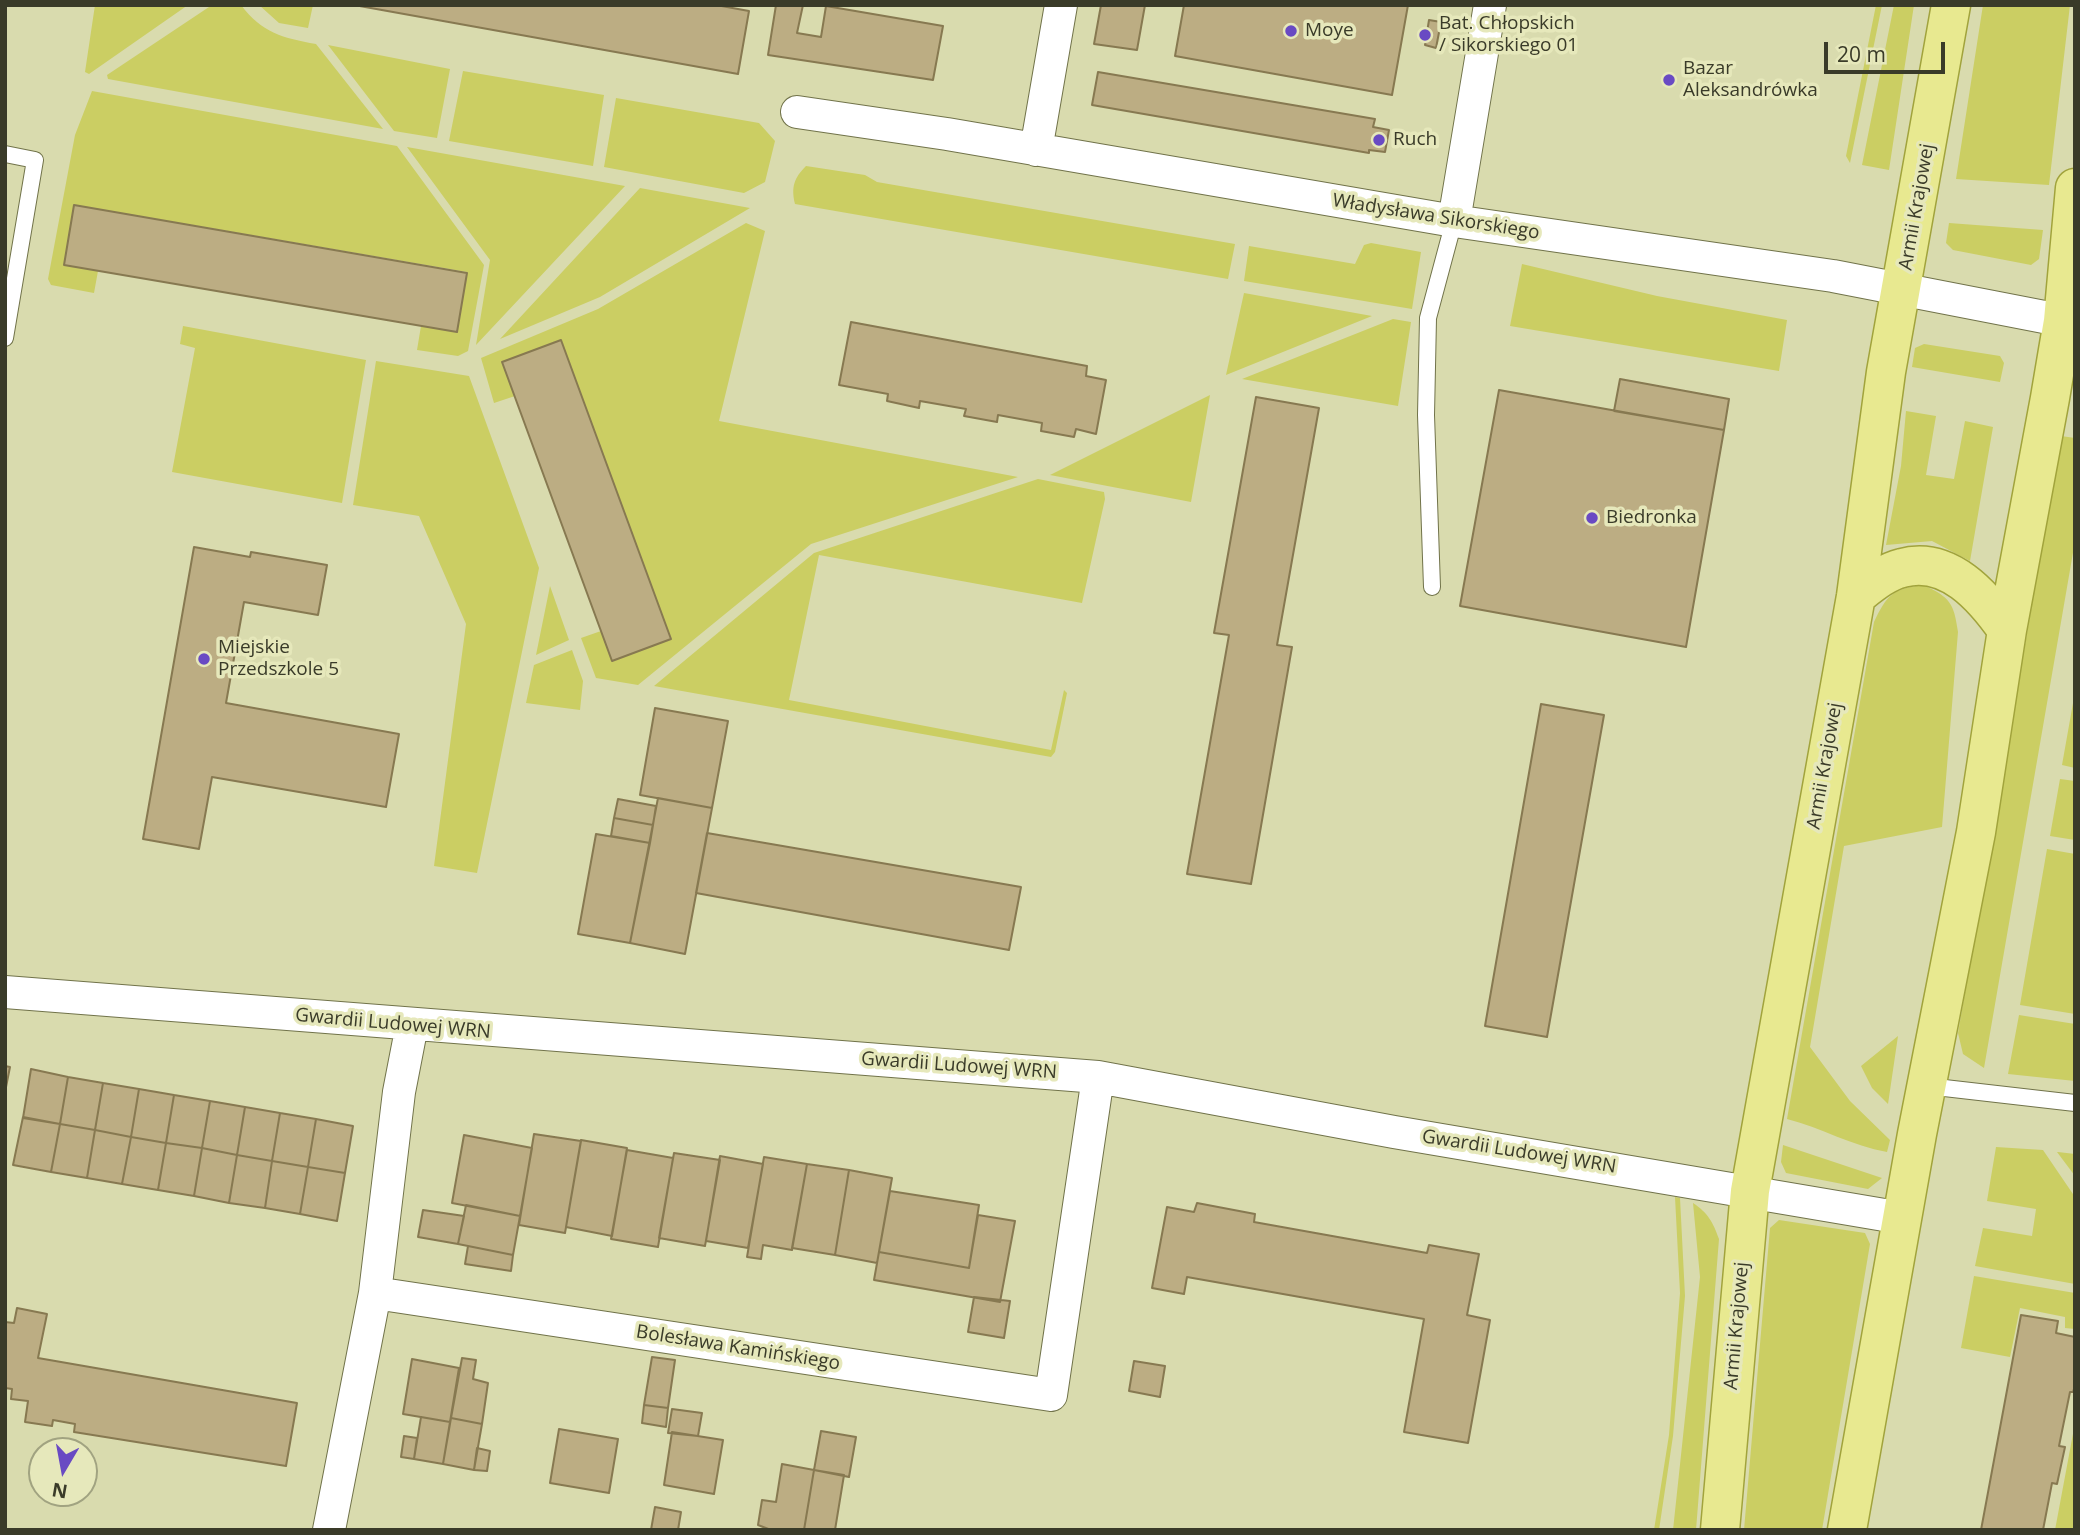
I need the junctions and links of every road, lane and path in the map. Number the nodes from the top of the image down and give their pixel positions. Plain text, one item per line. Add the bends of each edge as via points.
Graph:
1 (1061, 5) edge
2 (1490, 5) edge
3 (1951, 5) edge
4 (797, 112) dead end
5 (1036, 150) junction
6 (5, 154) edge
7 (2075, 188) edge
8 (1454, 221) junction
9 (1903, 289) junction
10 (2069, 322) edge
11 (5, 338) edge
12 (1433, 587) dead end
13 (1856, 596) junction
14 (2007, 629) junction
15 (5, 992) edge
16 (412, 1026) junction
17 (1098, 1077) junction
18 (1927, 1086) junction
19 (2075, 1103) edge
20 (1751, 1191) junction
21 (1902, 1218) junction
22 (374, 1293) junction
23 (329, 1530) edge
24 (1720, 1530) edge
25 (1847, 1530) edge

1 - 5 street
2 - 8 street
3 - 9 main road, Armii Krajowej
4 - 5 street, Władysława Sikorskiego
5 - 8 street, Władysława Sikorskiego
6 - 11 lane via 36,160
7 - 10 main road
8 - 9 street, Władysława Sikorskiego
8 - 12 lane via 1428,318 1426,415
9 - 10 street, Władysława Sikorskiego
9 - 13 main road, Armii Krajowej via 1886,372
10 - 14 main road
13 - 14 main road via 1899,568 1929,568 1967,582
13 - 20 main road, Armii Krajowej
14 - 18 main road via 1976,832
15 - 16 street, Gwardii Ludowej WRN
16 - 17 street, Gwardii Ludowej WRN
16 - 22 street via 399,1092
17 - 20 street, Gwardii Ludowej WRN
17 - 22 street, Bolesława Kamińskiego via 1051,1395
18 - 19 lane
18 - 21 main road
20 - 21 street, Gwardii Ludowej WRN
20 - 24 main road, Armii Krajowej
21 - 25 main road
22 - 23 street

